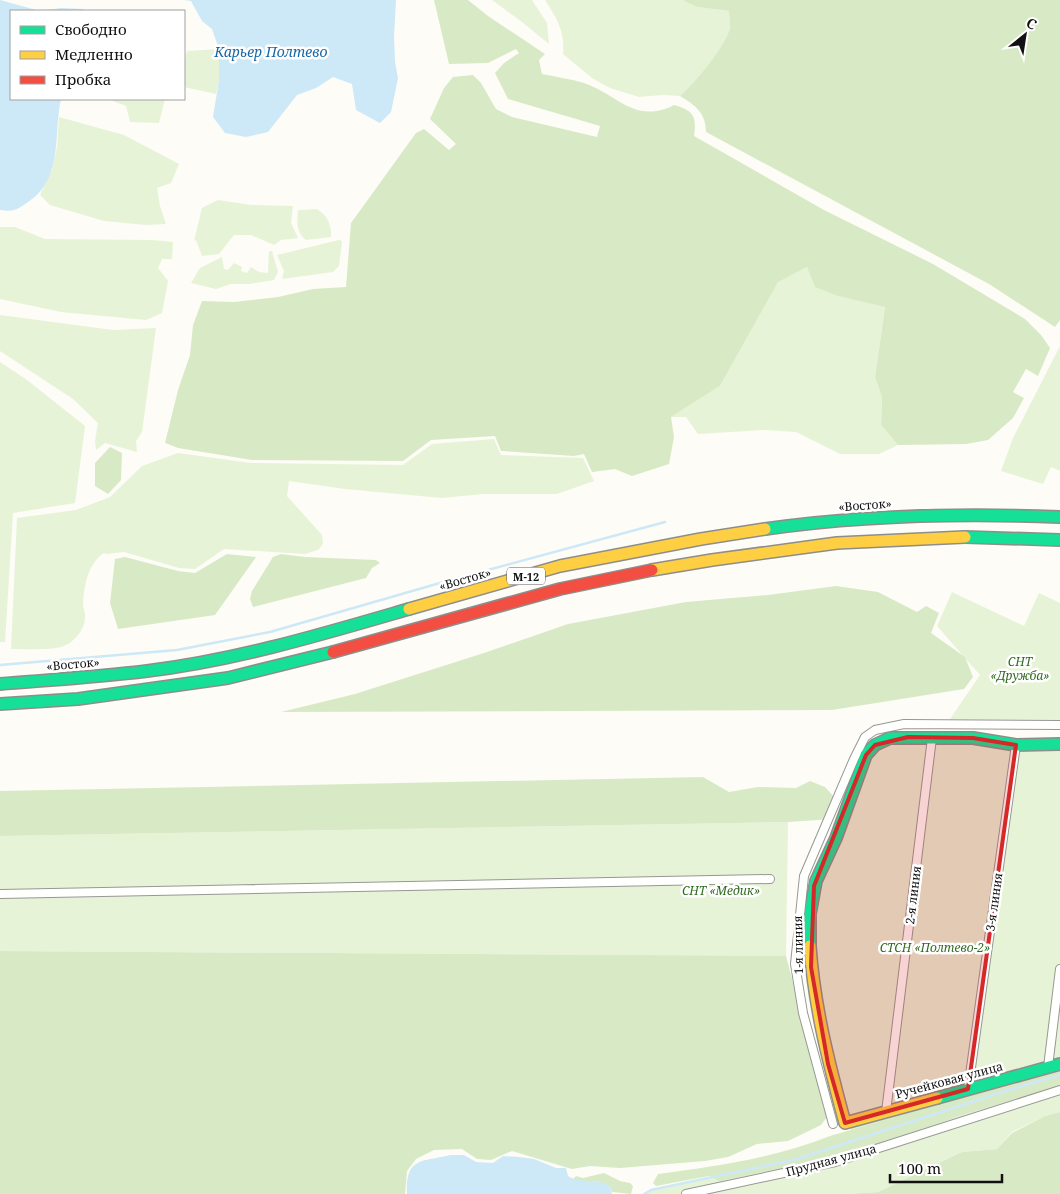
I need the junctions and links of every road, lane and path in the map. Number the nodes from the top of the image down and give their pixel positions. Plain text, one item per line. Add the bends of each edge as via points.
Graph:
1 (1060, 517) edge
2 (1060, 540) edge
3 (0, 684) edge
4 (0, 704) edge
5 (1060, 725) edge
6 (932, 738) junction
7 (1060, 744) edge
8 (1016, 745) junction
9 (770, 879) dead end
10 (0, 894) edge
11 (1060, 969) edge
12 (1060, 1064) edge
13 (1048, 1067) junction
14 (968, 1089) junction
15 (1060, 1090) edge
16 (886, 1112) junction
17 (839, 1123) junction
18 (686, 1194) edge

1 - 3 main road, «Восток» / М-12 via 992,514 862,518 701,539 560,566 299,641 229,657 148,671
2 - 4 main road, М-12 via 961,537 837,543 712,560 560,589 228,678 78,699
5 - 17 street via 904,724 875,730 865,737 804,876 795,964 804,1013
6 - 8 main road, 1-я линия via 973,738
6 - 16 street, 2-я линия
6 - 17 main road, 1-я линия via 890,738 875,745 866,756 836,838 814,886 809,927 811,967
7 - 8 main road, 1-я линия
8 - 14 street, 3-я линия
9 - 10 street
11 - 13 street
12 - 13 main road, Ручейковая улица
13 - 14 main road, Ручейковая улица
14 - 16 main road, Ручейковая улица
15 - 18 street, Прудная улица via 835,1162
16 - 17 main road, Ручейковая улица

